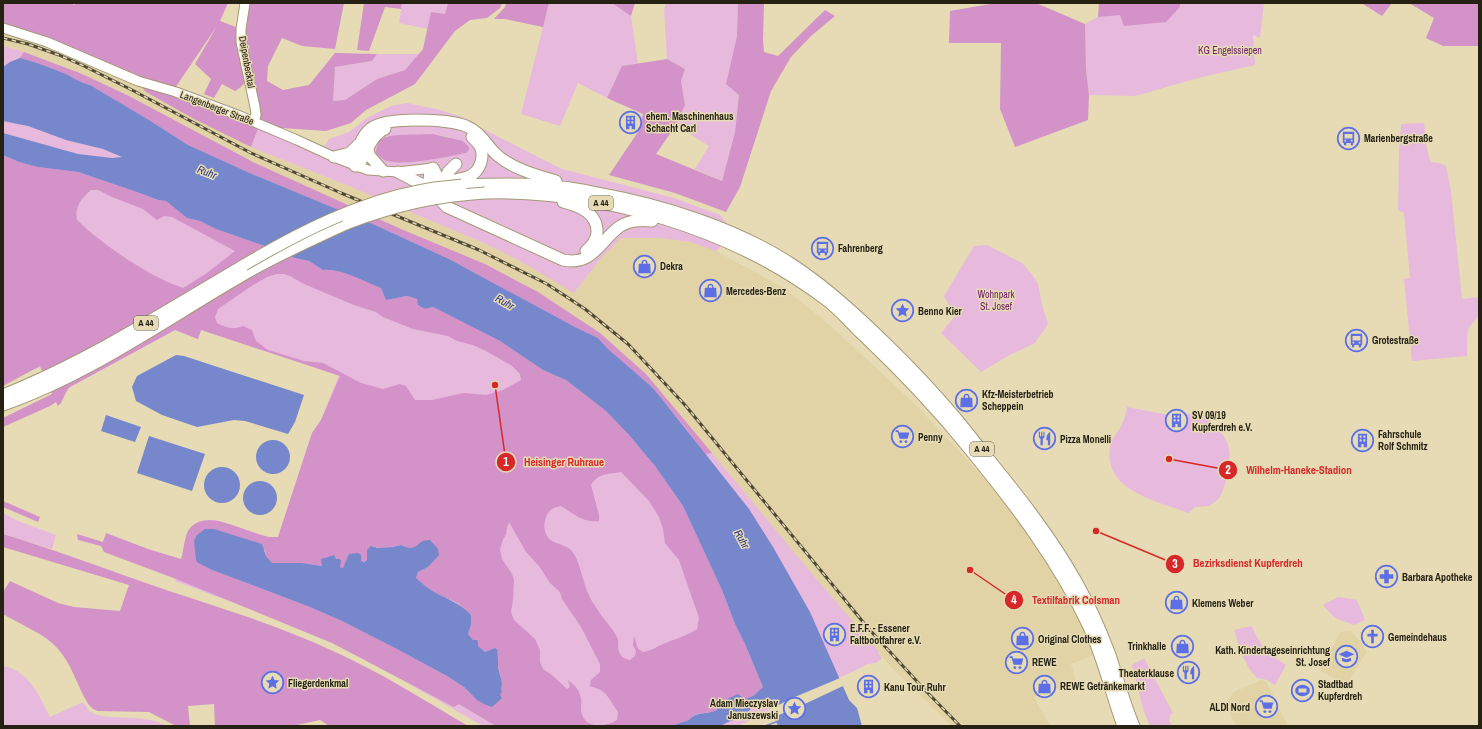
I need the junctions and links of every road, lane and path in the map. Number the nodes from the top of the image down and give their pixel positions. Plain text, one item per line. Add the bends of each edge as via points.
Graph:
1 (245, 3) edge
2 (3, 28) edge
3 (254, 122) junction
4 (365, 145) junction
5 (486, 150) junction
6 (334, 157) junction
7 (456, 164) dead end
8 (356, 166) junction
9 (431, 169) junction
10 (382, 171) junction
11 (398, 172) junction
12 (442, 187) junction
13 (428, 190) junction
14 (509, 192) junction
15 (612, 195) junction
16 (690, 227) junction
17 (48, 381) junction
18 (3, 395) edge
19 (3, 404) edge
20 (3, 412) edge
21 (1123, 726) edge
22 (1134, 726) edge

1 - 3 main road, Deipenbecktal via 241,42 255,107
2 - 3 main road, Langenberger Straße via 48,42 138,81 176,92
3 - 6 main road, Langenberger Straße
4 - 5 highway via 378,132 386,129 424,127 463,132
4 - 6 highway via 350,153
4 - 8 highway
4 - 10 highway
5 - 13 highway, bridge via 476,172
5 - 15 highway via 536,175 558,182 596,188
6 - 8 main road, Langenberger Straße
7 - 12 highway via 448,172
8 - 10 main road, Langenberger Straße
9 - 11 main road, Langenberger Straße
9 - 12 highway
9 - 13 highway
10 - 11 main road, Langenberger Straße
11 - 13 highway
12 - 14 highway via 455,203 558,252 573,255 592,246 597,228 586,210 572,204
13 - 15 highway, A 44, bridge via 462,185 509,183 544,185
13 - 16 highway via 452,210 563,260 571,261 590,256 619,227 637,220
13 - 17 highway, A 44, bridge via 378,201 306,231
14 - 16 highway, A 44 via 583,199
14 - 17 highway, A 44, bridge via 485,192 424,200 383,210 341,226 280,254 107,356
15 - 22 highway, A 44 via 707,223 746,239 792,264 832,293 900,357 960,422 1055,547 1097,622
16 - 21 highway, A 44 via 763,260 827,300 894,364 952,428 1002,488 1070,590 1102,659
17 - 18 highway, A 44
17 - 19 highway, A 44
17 - 20 highway via 37,395

